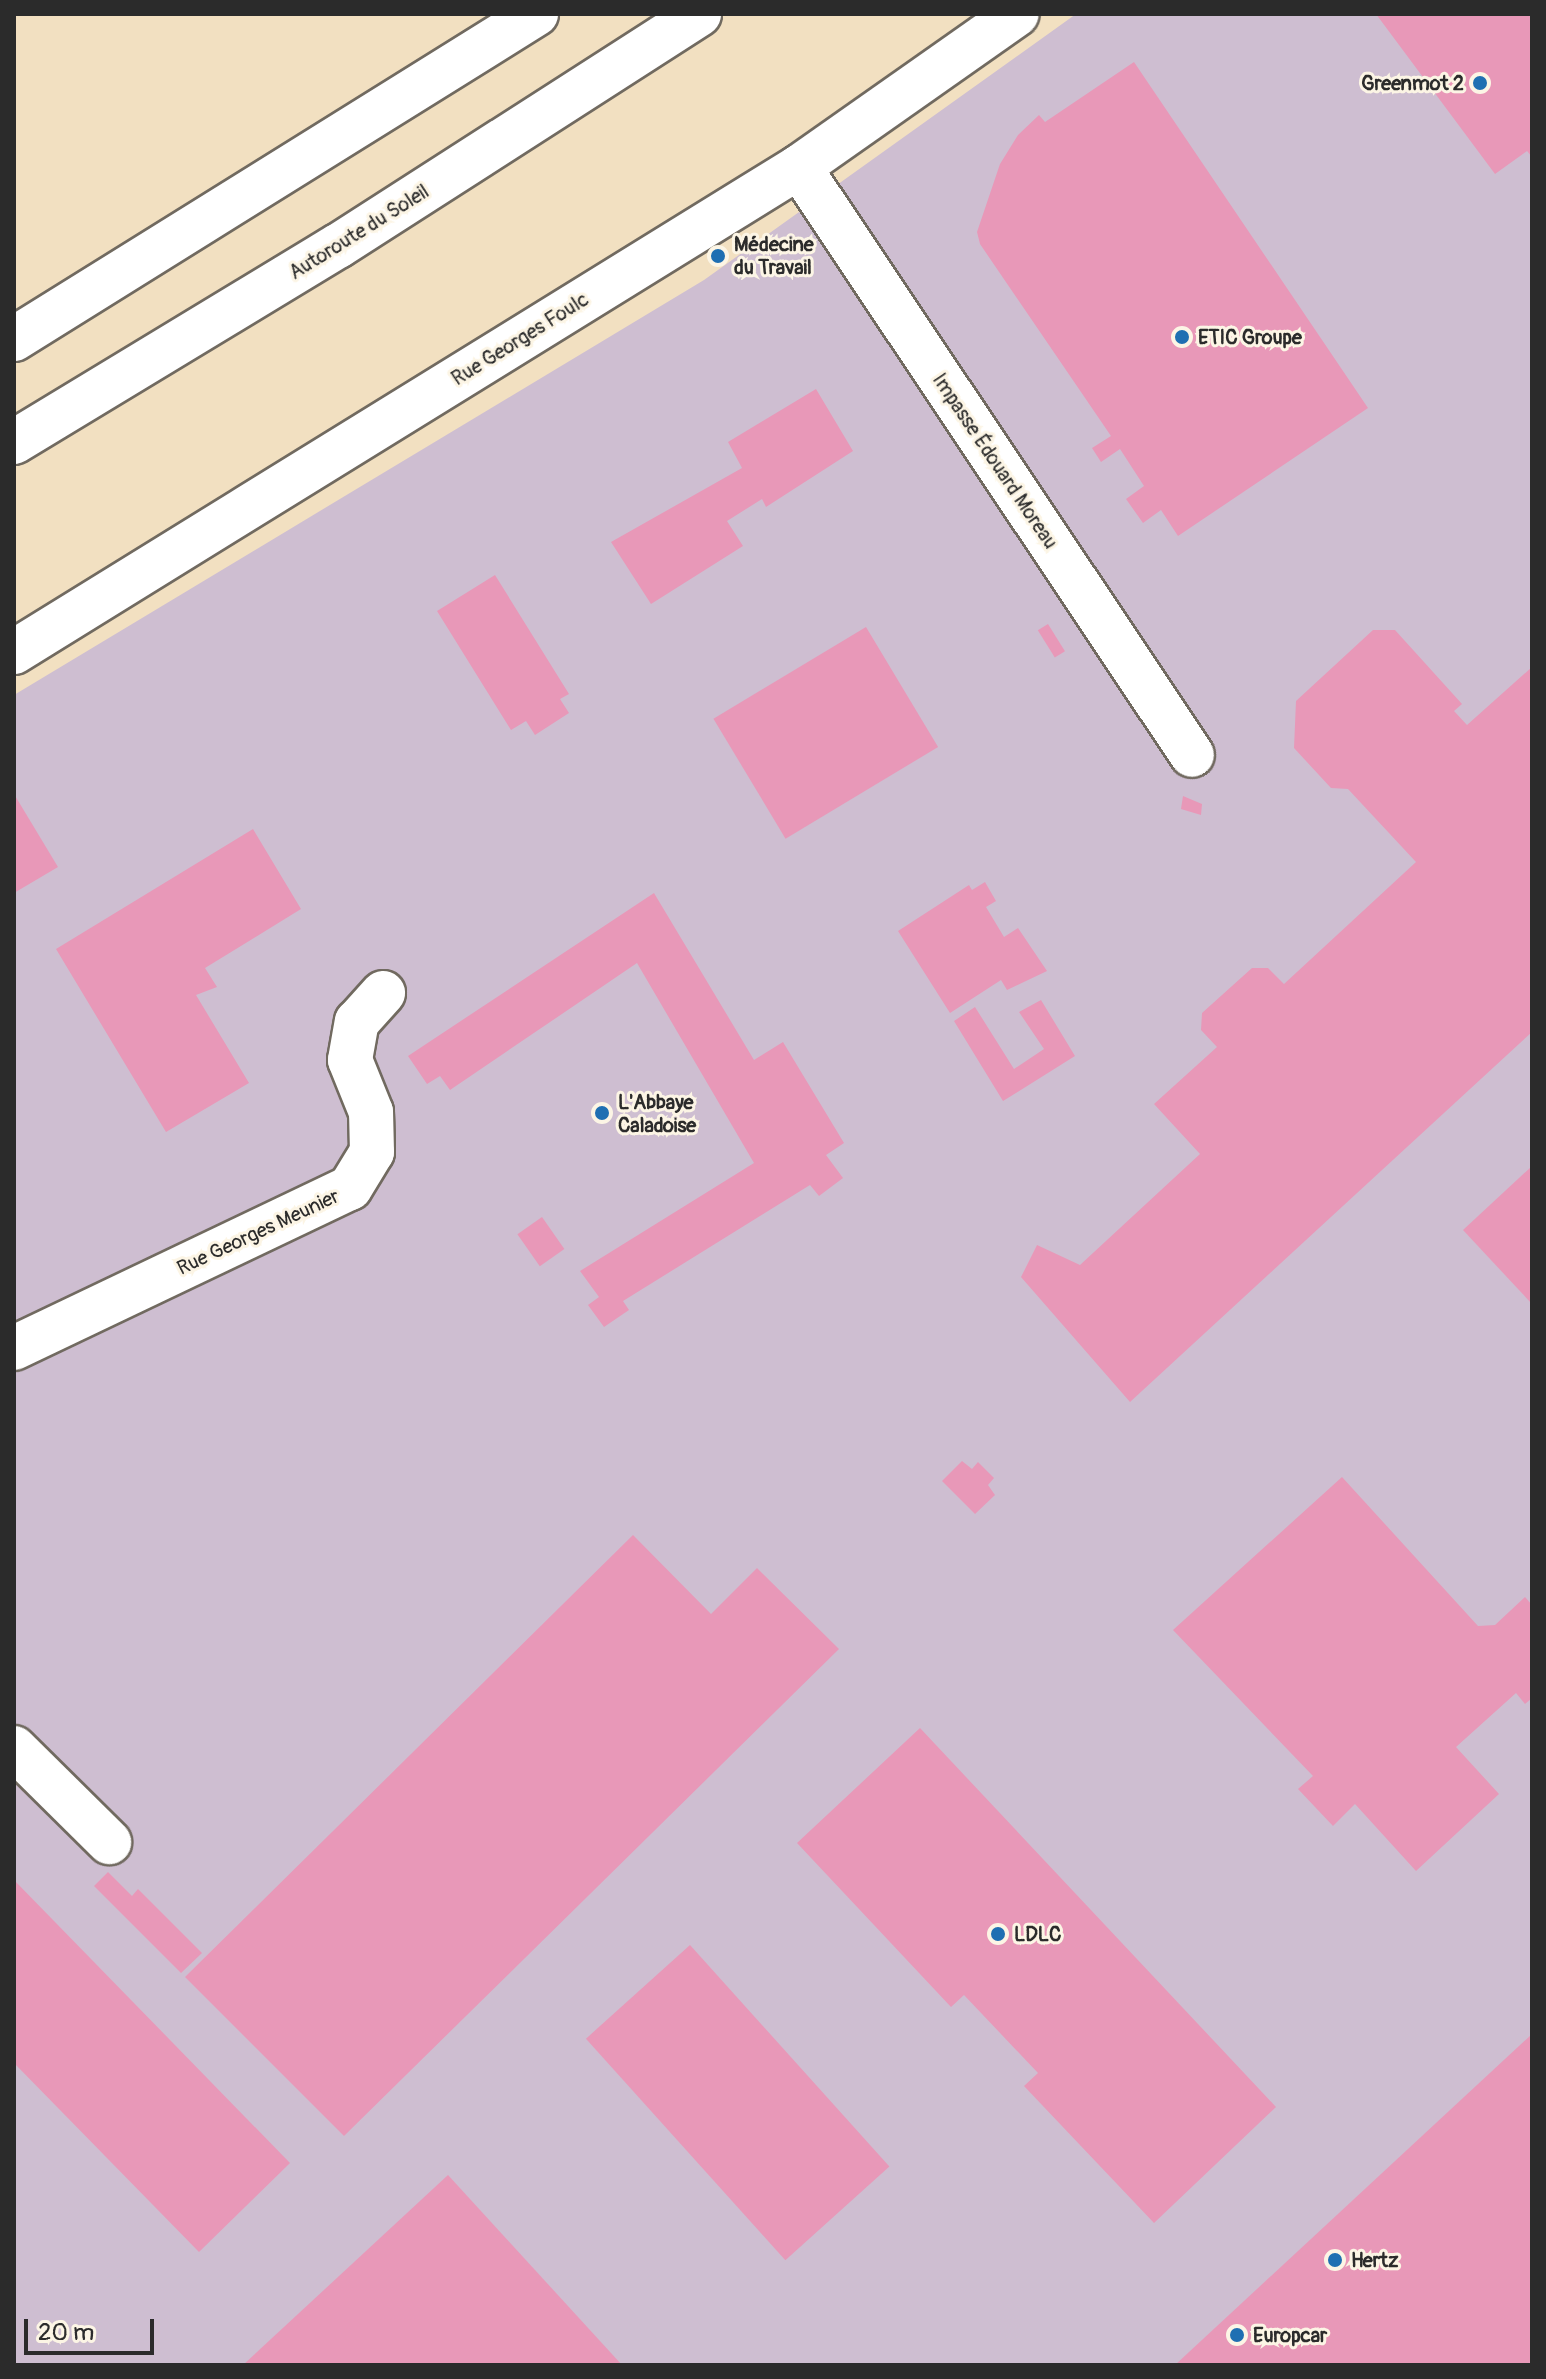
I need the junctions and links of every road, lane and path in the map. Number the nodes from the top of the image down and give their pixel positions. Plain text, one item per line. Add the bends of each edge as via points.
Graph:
1 (536, 14) edge
2 (699, 14) edge
3 (1017, 14) edge
4 (799, 167) junction
5 (14, 339) edge
6 (14, 442) edge
7 (14, 652) edge
8 (1192, 755) dead end
9 (383, 993) dead end
10 (14, 1348) edge
11 (14, 1748) edge
12 (109, 1842) dead end

1 - 5 main road
2 - 6 main road, Autoroute du Soleil via 338,246
3 - 4 main road, Rue Georges Foulc
4 - 7 main road, Rue Georges Foulc
4 - 8 main road, Impasse Édouard Moreau
9 - 10 main road, Rue Georges Meunier via 357,1022 350,1060 371,1112 372,1152 350,1188
11 - 12 main road

